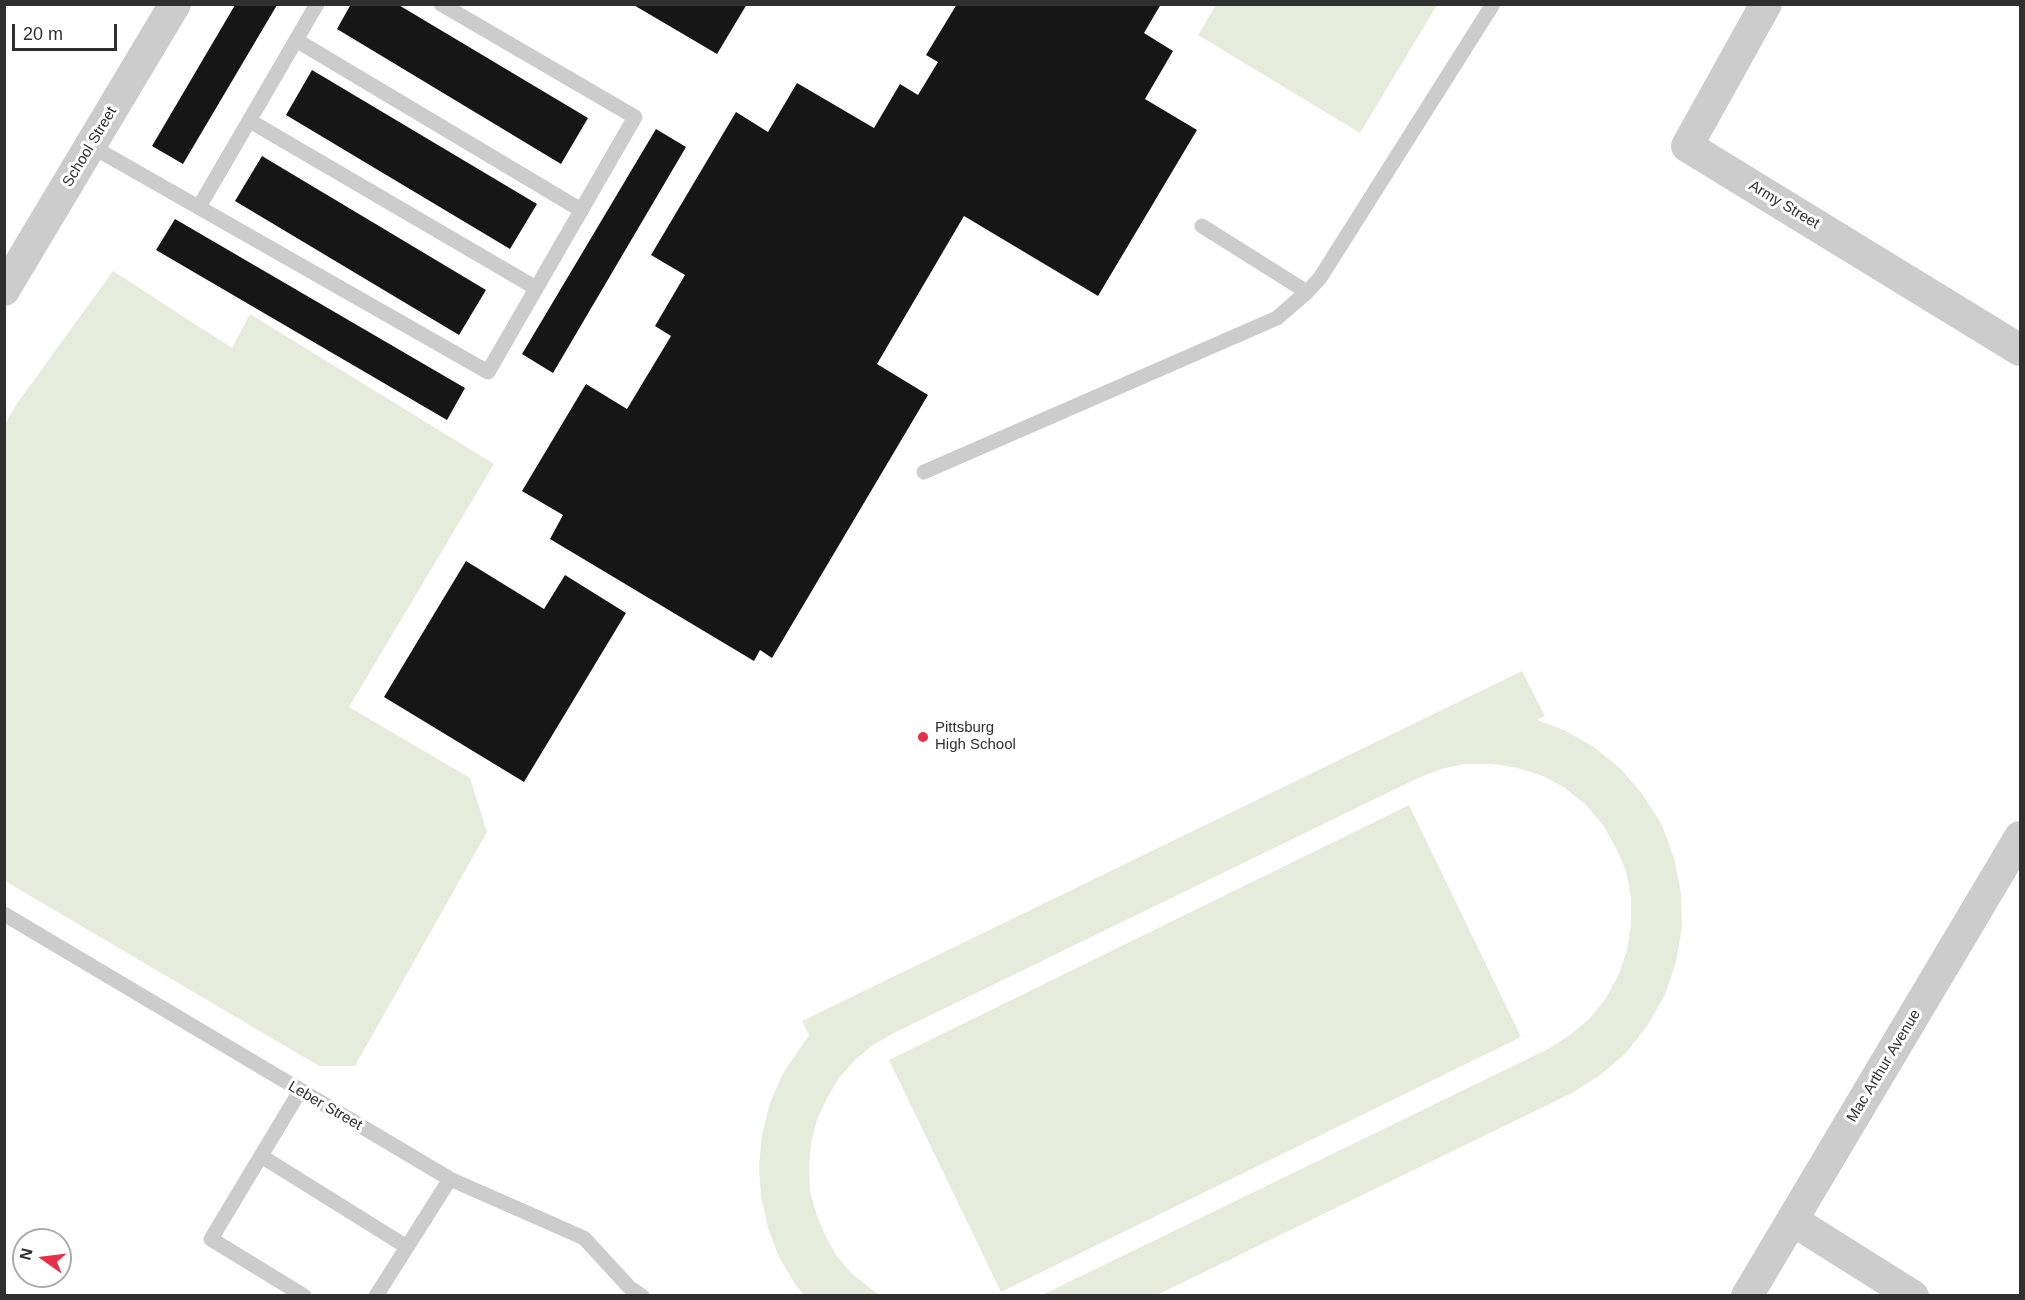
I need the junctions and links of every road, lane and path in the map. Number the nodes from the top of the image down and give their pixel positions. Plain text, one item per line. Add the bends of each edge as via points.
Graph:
1 (175, 4) edge
2 (316, 4) edge
3 (441, 4) edge
4 (1493, 4) edge
5 (1766, 4) edge
6 (296, 40) junction
7 (250, 121) junction
8 (91, 146) junction
9 (199, 207) junction
10 (581, 210) junction
11 (1202, 226) dead end
12 (536, 288) junction
13 (4, 290) edge
14 (1307, 292) junction
15 (2020, 350) edge
16 (924, 472) dead end
17 (2020, 837) edge
18 (4, 914) edge
19 (300, 1091) junction
20 (261, 1156) junction
21 (450, 1179) junction
22 (1792, 1220) junction
23 (407, 1247) junction
24 (304, 1296) edge
25 (376, 1296) edge
26 (642, 1296) edge
27 (1747, 1296) edge
28 (1912, 1296) edge

1 - 8 street, School Street
2 - 6 lane
3 - 10 lane via 635,117
4 - 14 lane via 1320,278
5 - 15 street, Army Street via 1687,146
6 - 7 lane
6 - 10 lane
7 - 9 lane
7 - 12 lane
8 - 9 lane
8 - 13 street, School Street
9 - 12 lane via 488,372
10 - 12 lane
11 - 14 lane
14 - 16 lane via 1277,318
17 - 22 street, Mac Arthur Avenue
18 - 19 lane, Leber Street
19 - 20 lane
19 - 21 lane, Leber Street
20 - 23 lane
20 - 24 lane via 211,1239
21 - 23 lane
21 - 26 lane, Leber Street via 584,1238
22 - 27 street, Mac Arthur Avenue
22 - 28 street
23 - 25 lane

